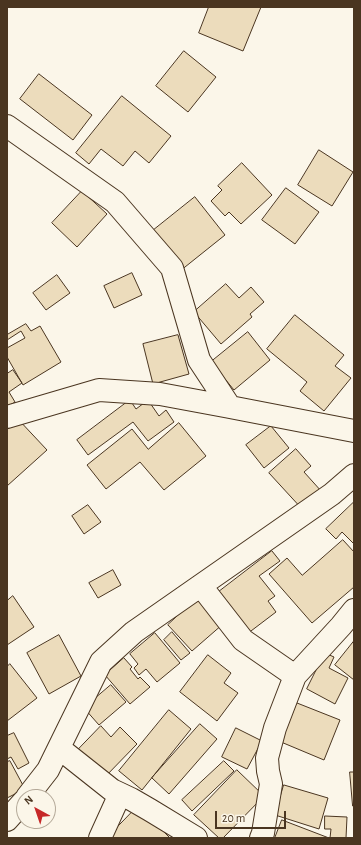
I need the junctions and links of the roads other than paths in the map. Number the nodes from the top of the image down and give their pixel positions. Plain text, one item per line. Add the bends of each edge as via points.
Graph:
1 (7, 126) edge
2 (230, 406) junction
3 (7, 417) edge
4 (354, 431) edge
5 (354, 475) edge
6 (201, 586) junction
7 (354, 610) edge
8 (295, 676) junction
9 (59, 748) junction
10 (33, 789) edge
11 (120, 794) junction
12 (16, 810) edge
13 (7, 820) edge
14 (100, 838) edge
15 (196, 838) edge
16 (261, 838) edge

1 - 2 street via 115,202 172,268 199,360
2 - 3 street via 160,394 99,390
2 - 4 street
5 - 6 street via 332,494
6 - 8 street via 243,640
6 - 9 street via 134,632 101,662
7 - 8 street
8 - 16 street via 275,728 267,758 270,784
9 - 10 street via 48,770
9 - 11 street
11 - 14 street
11 - 15 street
12 - 13 street

